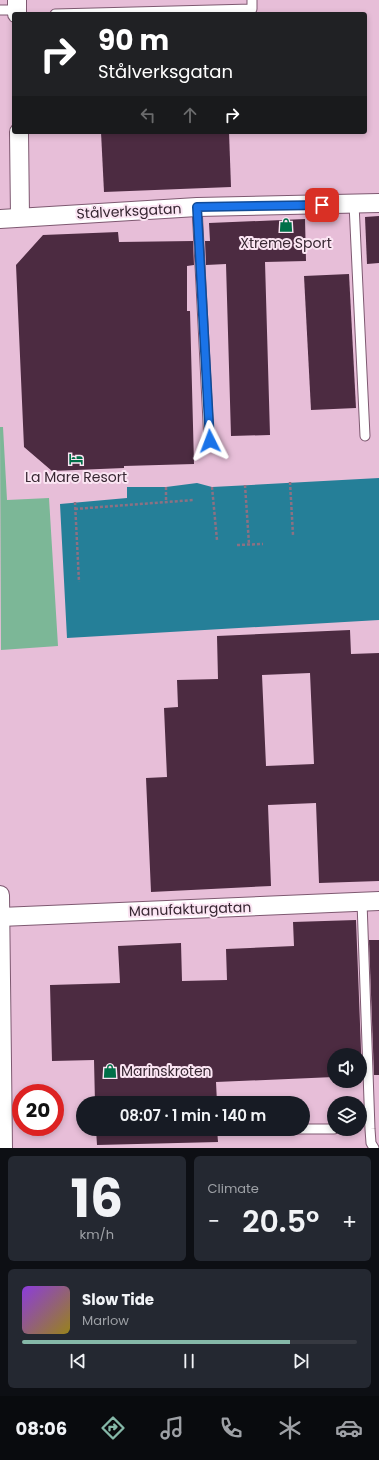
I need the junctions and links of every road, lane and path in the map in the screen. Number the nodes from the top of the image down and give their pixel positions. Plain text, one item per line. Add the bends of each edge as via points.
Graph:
1 (252, 0) edge
2 (134, 12) edge
3 (19, 134) edge
4 (379, 203) edge
5 (354, 204) junction
6 (197, 207) junction
7 (20, 217) junction
8 (0, 219) edge
9 (365, 436) dead end
10 (210, 441) dead end
11 (290, 482) dead end
12 (245, 485) dead end
13 (212, 486) dead end
14 (166, 487) dead end
15 (193, 500) dead end
16 (75, 502) dead end
17 (166, 502) junction
18 (75, 509) junction
19 (293, 535) dead end
20 (217, 540) dead end
21 (249, 544) junction
22 (262, 544) dead end
23 (237, 545) dead end
24 (79, 582) dead end
25 (0, 895) edge
26 (370, 902) edge
27 (0, 918) edge
28 (310, 1129) edge
29 (327, 1129) edge
30 (370, 1129) joint
31 (3, 1148) edge
32 (374, 1148) edge

1 - 2 lane via 252,9
3 - 7 street
4 - 5 street, Stålverksgatan
5 - 6 street, Stålverksgatan
5 - 9 lane
6 - 7 street, Stålverksgatan
6 - 10 lane
7 - 8 street, Stålverksgatan
11 - 19 path
12 - 21 path
13 - 20 path
14 - 17 path
15 - 17 path
16 - 18 path
17 - 18 path
18 - 24 path
21 - 22 path
21 - 23 path
25 - 27 street
26 - 27 street, Manufakturgatan
26 - 30 lane
27 - 31 street
28 - 29 lane
30 - 32 lane

